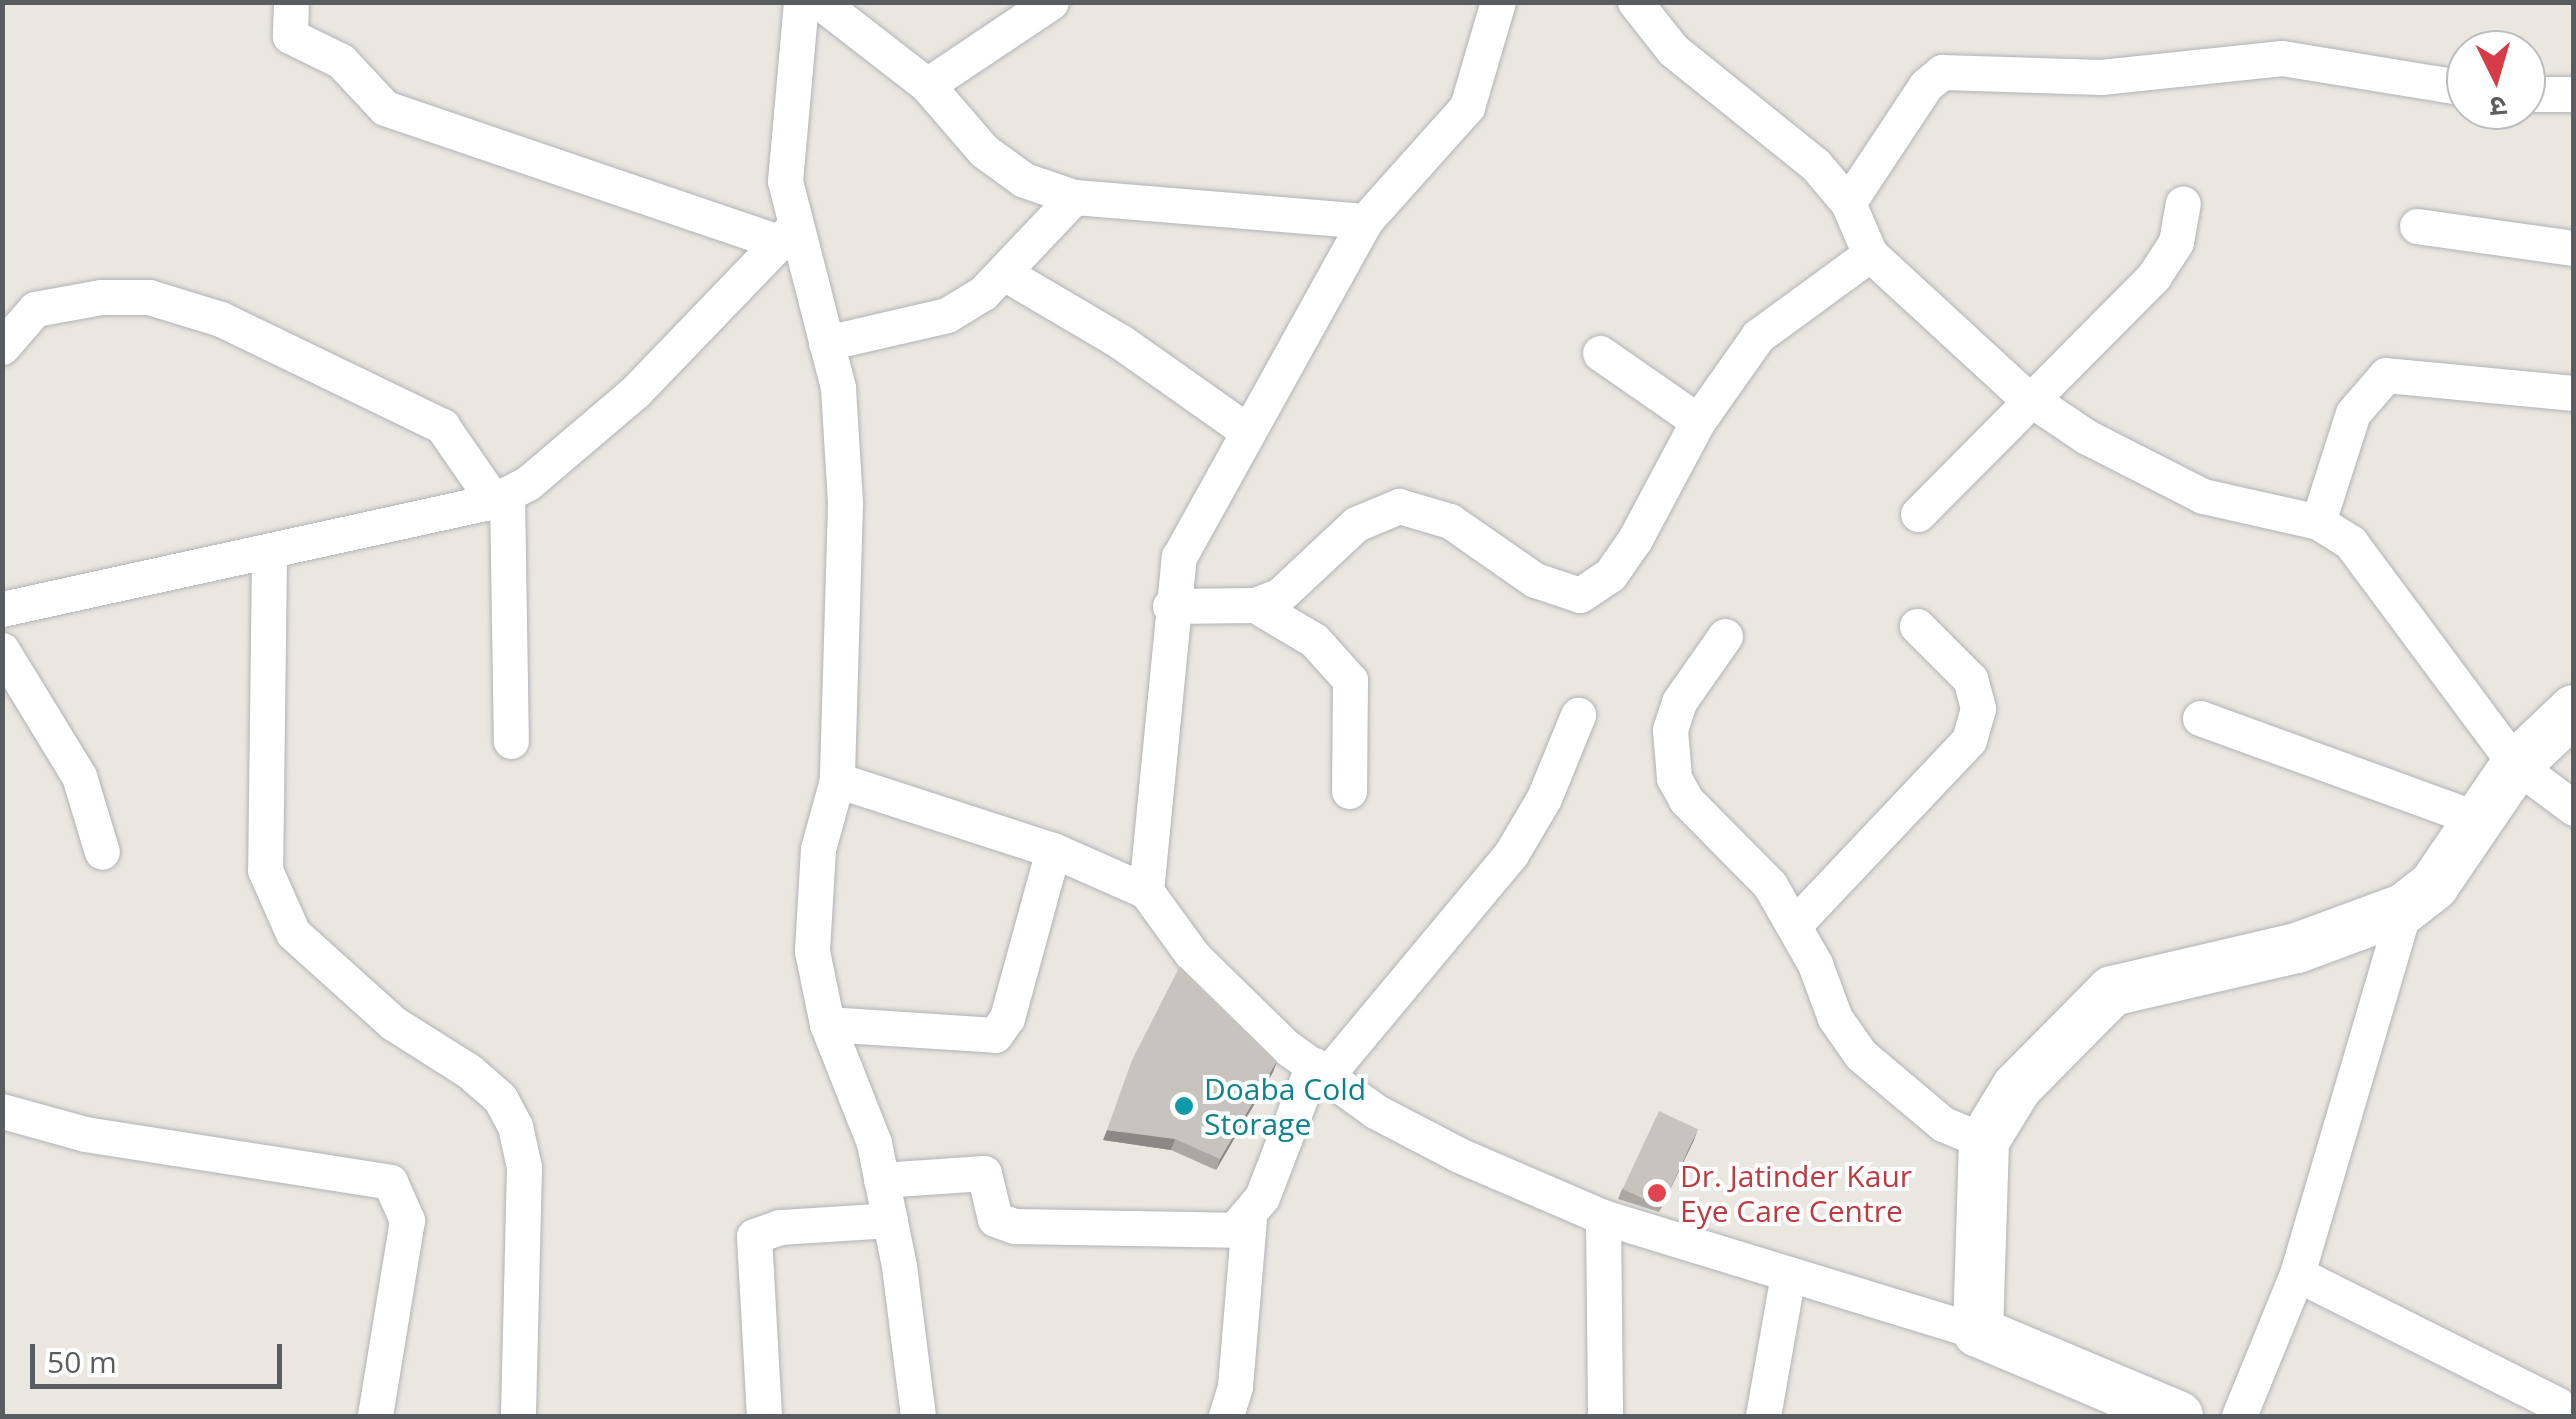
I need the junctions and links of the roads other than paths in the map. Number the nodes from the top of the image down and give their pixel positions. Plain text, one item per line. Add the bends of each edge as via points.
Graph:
1 (291, 2) edge
2 (801, 2) edge
3 (820, 2) edge
4 (1052, 2) edge
5 (1498, 2) edge
6 (1636, 2) edge
7 (927, 85) junction
8 (2446, 85) edge
9 (2546, 94) edge
10 (2574, 94) edge
11 (1074, 197) junction
12 (1848, 202) junction
13 (2183, 204) dead end
14 (1365, 220) junction
15 (2417, 226) dead end
16 (786, 235) junction
17 (2574, 248) edge
18 (1870, 254) junction
19 (1004, 273) junction
20 (826, 343) junction
21 (2, 346) edge
22 (1600, 352) dead end
23 (2574, 394) edge
24 (2032, 400) junction
25 (1698, 421) junction
26 (1247, 431) junction
27 (500, 497) junction
28 (1918, 514) dead end
29 (2318, 522) junction
30 (269, 555) junction
31 (1255, 605) junction
32 (1170, 606) junction
33 (2, 609) edge
34 (1917, 626) dead end
35 (1725, 636) dead end
36 (2, 650) edge
37 (2574, 710) edge
38 (1578, 715) dead end
39 (2200, 718) dead end
40 (511, 742) dead end
41 (2516, 765) junction
42 (837, 780) junction
43 (1349, 790) dead end
44 (2574, 808) edge
45 (2480, 820) junction
46 (1053, 850) junction
47 (102, 852) dead end
48 (1146, 891) junction
49 (2405, 908) junction
50 (1796, 924) junction
51 (828, 1024) junction
52 (1319, 1070) junction
53 (2, 1110) edge
54 (1984, 1141) junction
55 (882, 1180) junction
56 (1603, 1217) junction
57 (890, 1220) junction
58 (1248, 1220) junction
59 (1788, 1274) junction
60 (2297, 1274) junction
61 (1978, 1332) junction
62 (2557, 1404) dead end
63 (375, 1416) edge
64 (518, 1416) edge
65 (764, 1416) edge
66 (918, 1416) edge
67 (1226, 1416) edge
68 (1605, 1416) edge
69 (1763, 1416) edge
70 (2178, 1416) edge
71 (2241, 1416) edge

1 - 16 street via 290,36 341,60 384,108
2 - 16 street
3 - 7 street
4 - 7 street
5 - 14 street via 1467,107
6 - 12 street via 1673,50 1815,164
7 - 11 street via 984,151 1024,180
8 - 12 street via 2282,58 2100,77 1942,72 1926,84
9 - 10 street
11 - 14 street
11 - 19 street
12 - 18 street
13 - 24 street via 2168,259
14 - 26 street
15 - 17 street
16 - 20 street
16 - 27 street via 636,391
18 - 24 street
18 - 25 street via 1758,336
19 - 20 street via 947,315
19 - 26 street via 1120,342
20 - 42 street via 838,388 845,504
21 - 27 street via 35,309 101,297 149,297 221,319 442,426
22 - 25 street
23 - 29 street via 2386,375 2353,413
24 - 28 street
24 - 29 street via 2087,437 2203,496
25 - 31 street via 1636,539 1610,575 1580,595 1535,580 1450,521 1399,506 1356,524 1279,596
26 - 32 street via 1196,518 1179,557
27 - 30 street
27 - 40 street
29 - 41 street via 2351,542
30 - 33 street
30 - 64 street via 265,870 293,933 392,1023 469,1071 500,1098 515,1126 524,1166
31 - 32 street
31 - 43 street via 1314,640 1350,680
32 - 48 street
34 - 50 street via 1970,679 1978,708 1969,740
35 - 50 street via 1678,702 1668,755 1686,800 1770,886
36 - 47 street via 79,776
37 - 41 street
38 - 52 street via 1544,798 1510,854 1432,956
39 - 45 street
41 - 44 street
41 - 45 street
42 - 46 street
42 - 51 street via 818,849 812,951
45 - 49 street via 2434,886
46 - 48 street
46 - 51 street via 1007,1018 995,1035
48 - 52 street via 1194,957
49 - 54 street via 2297,948 2112,991 2017,1087
49 - 60 street
50 - 54 street via 1835,1018 1862,1055 1942,1124
51 - 55 street
52 - 56 street via 1374,1111 1459,1155
52 - 58 street
53 - 63 street via 85,1134 390,1182 407,1220
54 - 61 street
55 - 57 street
55 - 58 street via 984,1173 996,1218 1014,1226 1204,1232 1234,1230
56 - 59 street
56 - 68 street
57 - 65 street via 780,1227 754,1236
57 - 66 street
58 - 67 street via 1235,1386
59 - 61 street
59 - 69 street
60 - 62 street
60 - 71 street
61 - 70 street

